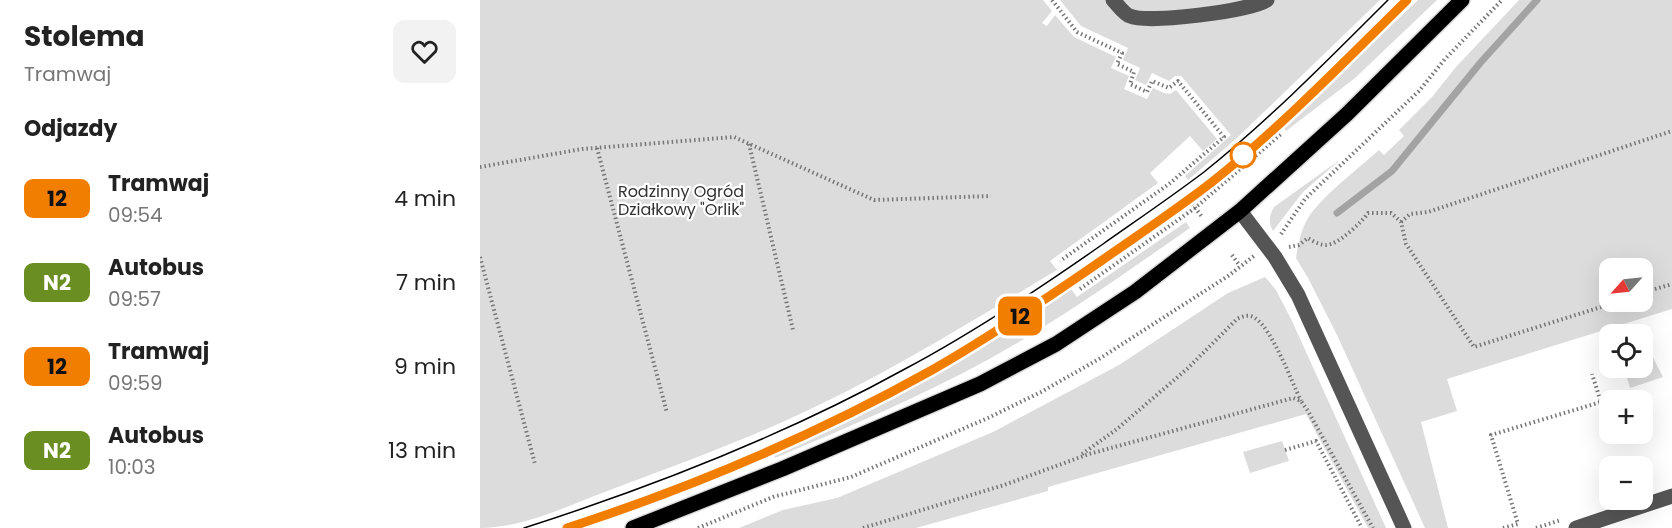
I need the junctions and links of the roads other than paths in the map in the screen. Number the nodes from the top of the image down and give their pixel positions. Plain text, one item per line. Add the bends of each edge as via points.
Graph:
1 (1113, 0) edge
2 (1267, 0) edge
3 (1462, 0) edge
4 (1240, 211) junction
5 (1672, 496) edge
6 (633, 528) edge
7 (1404, 528) edge
8 (1576, 528) edge

1 - 2 street via 1129,16 1158,20 1250,7
3 - 4 main road
4 - 6 main road via 1134,292 1056,344 980,384
4 - 7 street via 1298,295
5 - 8 street

